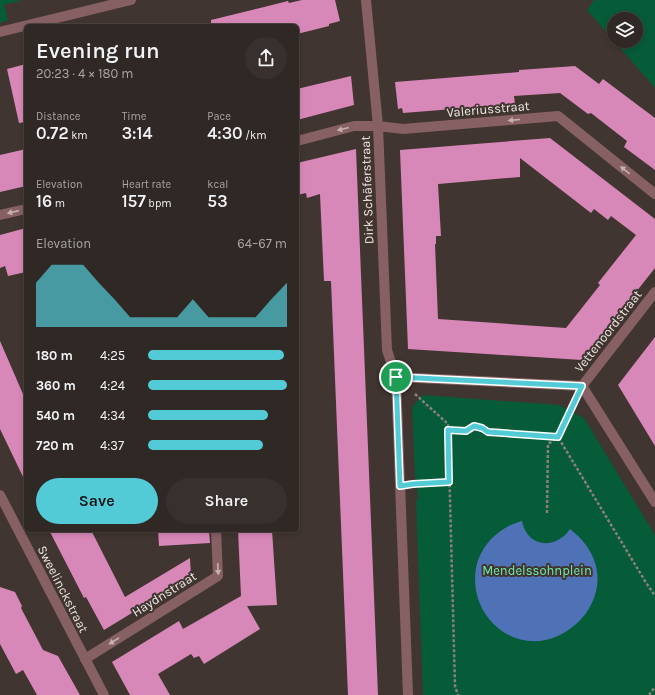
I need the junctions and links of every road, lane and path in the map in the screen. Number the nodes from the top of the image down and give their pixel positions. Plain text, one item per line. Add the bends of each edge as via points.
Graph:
1 (131, 0) edge
2 (366, 0) edge
3 (33, 24) edge
4 (24, 26) edge
5 (0, 32) edge
6 (378, 126) junction
7 (299, 140) edge
8 (655, 194) edge
9 (24, 209) edge
10 (0, 215) edge
11 (655, 292) edge
12 (396, 377) junction
13 (582, 386) junction
14 (448, 430) junction
15 (558, 437) junction
16 (449, 482) junction
17 (400, 486) junction
18 (0, 494) edge
19 (655, 502) edge
20 (547, 513) dead end
21 (216, 532) edge
22 (655, 596) edge
23 (85, 659) junction
24 (655, 687) edge
25 (104, 695) edge
26 (408, 695) edge
27 (458, 695) edge
28 (649, 695) edge

1 - 3 street
2 - 6 street, Dirk Schäferstraat
4 - 5 street
6 -> 7 street, Valeriusstraat via 354,126
8 -> 6 street, Valeriusstraat via 558,116 404,129
6 - 12 street, Dirk Schäferstraat via 387,350
9 -> 10 street
11 - 13 street, Vettenoordstraat
12 - 13 street
12 - 14 path via 448,424
12 - 17 street
13 - 15 path
13 - 19 street
14 - 15 path via 466,431 474,426 488,432
14 - 16 path
15 - 20 path via 548,444
15 - 22 path
16 - 17 path
16 - 27 path via 454,686
17 - 26 street
18 - 23 street, Sweelinckstraat
21 -> 23 street, Haydnstraat via 218,576
23 - 25 street, Sweelinckstraat
24 - 28 path

